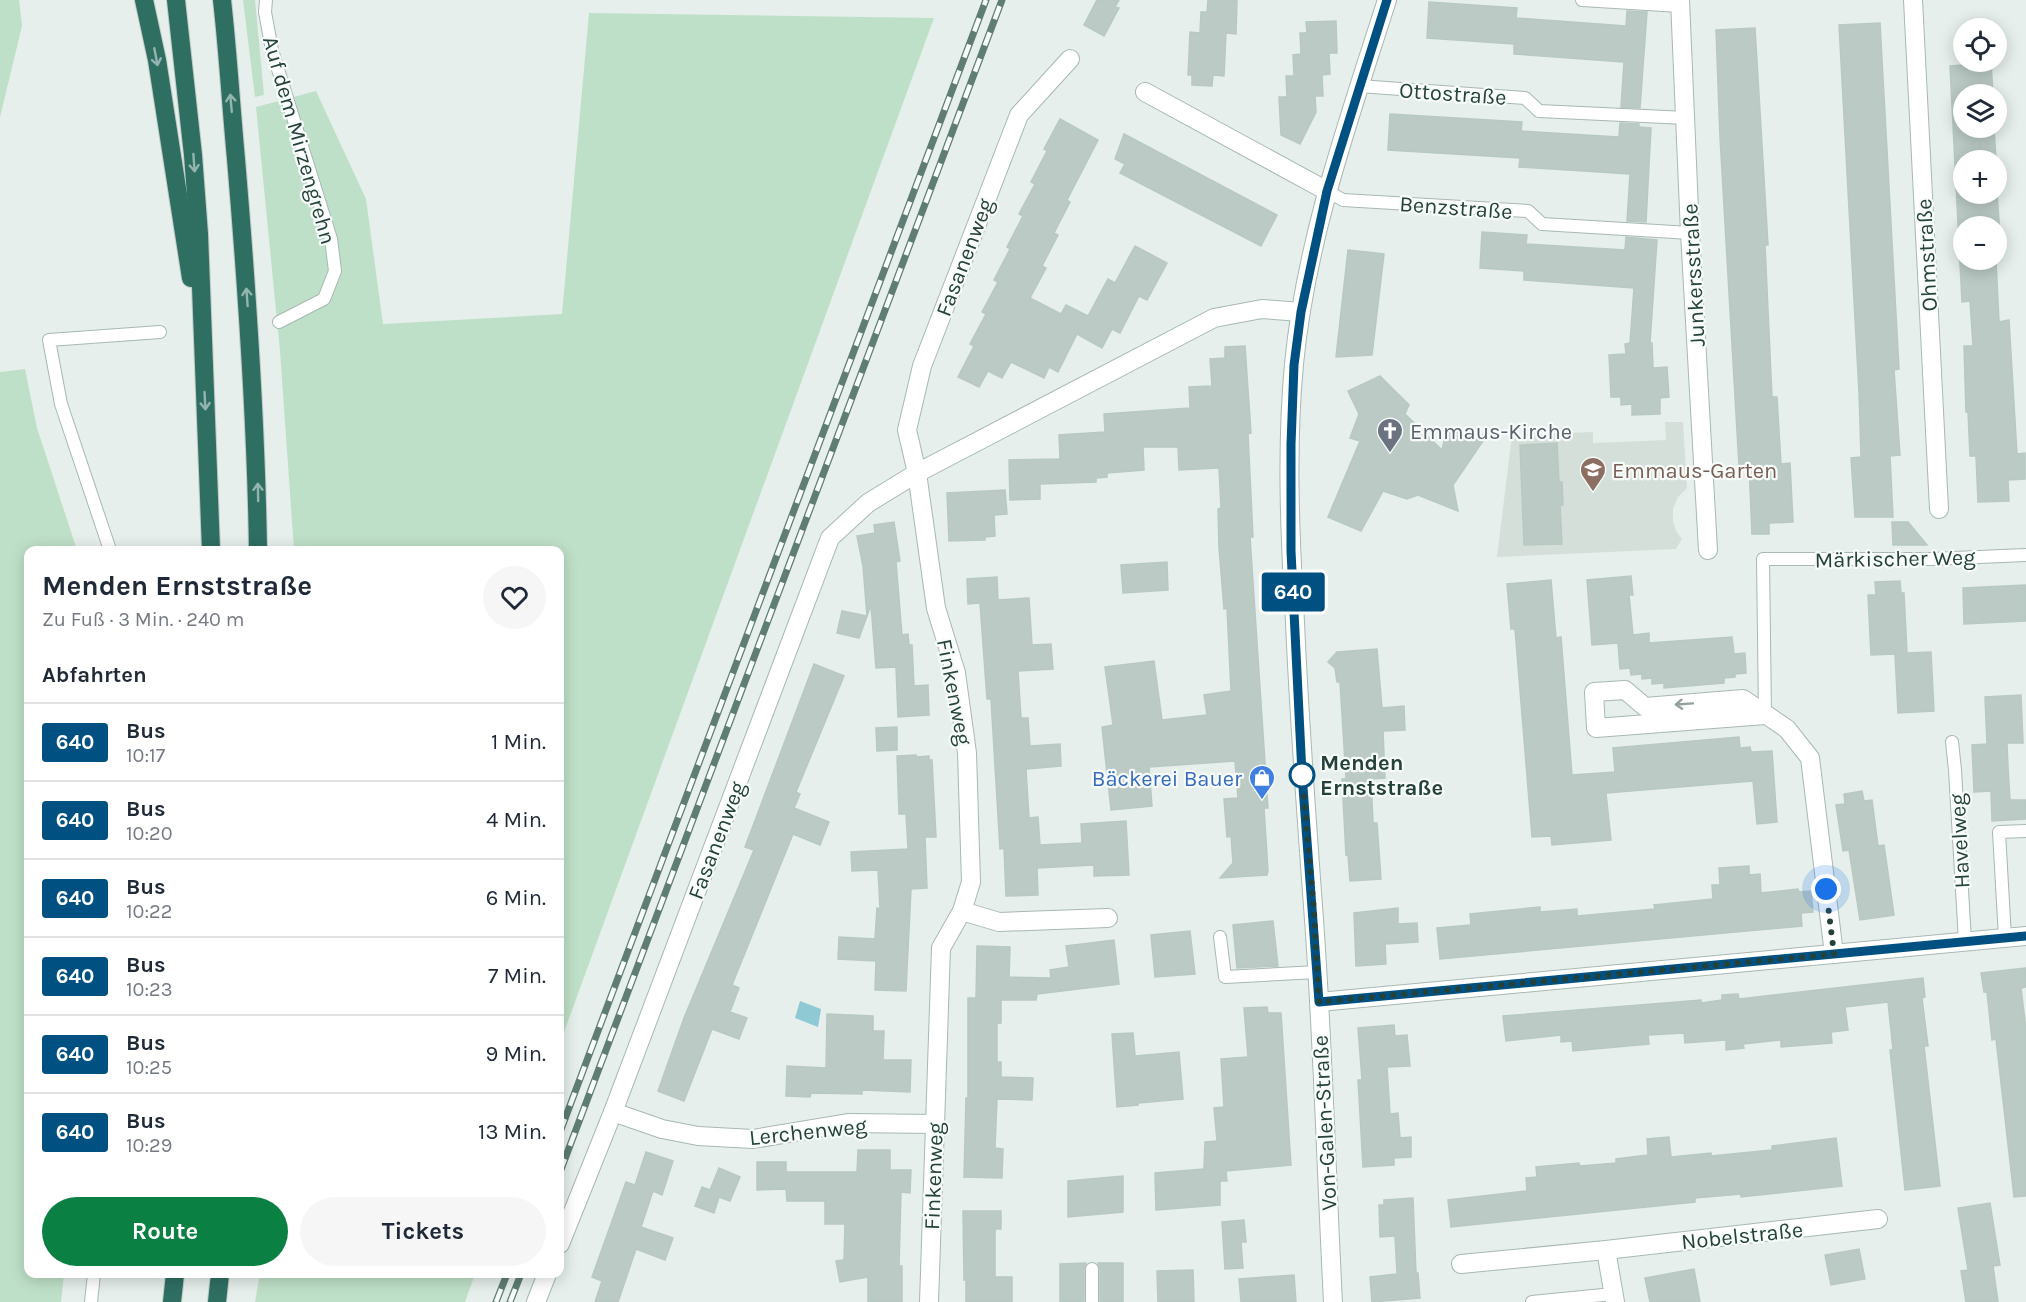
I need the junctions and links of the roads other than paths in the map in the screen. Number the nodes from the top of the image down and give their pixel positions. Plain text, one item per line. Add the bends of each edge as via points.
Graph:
1 (144, 0) edge
2 (176, 0) edge
3 (222, 0) edge
4 (266, 0) edge
5 (1387, 0) edge
6 (1582, 0) edge
7 (1913, 0) edge
8 (1680, 3) edge
9 (1070, 59) dead end
10 (1359, 86) junction
11 (1145, 92) dead end
12 (1686, 118) junction
13 (1327, 191) junction
14 (1690, 233) junction
15 (1301, 312) junction
16 (279, 322) dead end
17 (160, 332) dead end
18 (201, 342) junction
19 (917, 473) junction
20 (1939, 509) dead end
21 (109, 546) edge
22 (211, 546) edge
23 (258, 546) edge
24 (1708, 550) dead end
25 (2026, 555) edge
26 (1765, 715) junction
27 (1952, 741) dead end
28 (2026, 831) edge
29 (962, 911) junction
30 (1108, 918) dead end
31 (2026, 936) edge
32 (1220, 937) dead end
33 (2005, 938) junction
34 (1965, 941) junction
35 (1834, 954) junction
36 (1317, 972) junction
37 (1319, 1002) junction
38 (613, 1112) junction
39 (935, 1124) junction
40 (1878, 1220) dead end
41 (564, 1234) edge
42 (1606, 1250) junction
43 (1461, 1264) dead end
44 (1092, 1269) dead end
45 (93, 1278) edge
46 (175, 1278) edge
47 (220, 1278) edge
48 (545, 1278) edge
49 (1614, 1298) edge
50 (90, 1302) edge
51 (172, 1302) edge
52 (217, 1302) edge
53 (536, 1302) edge
54 (929, 1302) edge
55 (1092, 1302) edge
56 (1333, 1302) edge
57 (1532, 1302) edge

1 -> 18 highway
2 -> 18 highway via 193,155
23 -> 3 highway via 252,368
4 - 16 lane, Auf dem Mirzengrehn via 272,50 331,239 335,271 324,299
5 - 10 street, Von-Galen-Straße
6 - 8 lane
7 - 20 street, Ohmstraße
8 - 12 street, Junkersstraße
9 - 19 street, Fasanenweg via 1019,115 922,366 907,430
10 - 12 lane, Ottostraße via 1525,98 1539,111
10 - 13 street, Von-Galen-Straße
11 - 13 street
12 - 14 street, Junkersstraße
13 - 14 lane, Benzstraße via 1343,200 1528,211 1542,224
13 - 15 street, Von-Galen-Straße
14 - 24 street, Junkersstraße
15 - 19 street, Fasanenweg via 1262,309 1214,318
15 - 36 street, Von-Galen-Straße via 1294,365 1291,551
17 - 21 lane via 49,340 61,404
18 -> 22 highway
19 - 29 street, Finkenweg via 936,608 956,673 967,753 971,882
19 - 38 street, Fasanenweg via 868,503 830,538
25 - 26 lane, Märkischer Weg via 1763,559
26 -> 26 street via 1743,699 1645,707 1625,690 1594,692 1596,728
26 - 35 street via 1787,729 1810,758
27 - 34 lane, Havelweg
28 - 33 lane via 2000,832
29 - 30 street via 999,922
29 - 39 street, Finkenweg via 941,948
31 - 33 street
32 - 36 lane via 1225,977
33 - 34 street
34 - 35 street
35 - 37 street
36 - 37 street, Von-Galen-Straße
37 - 56 street, Von-Galen-Straße
38 - 39 street, Lerchenweg via 662,1129 698,1136 753,1139 848,1123
38 - 41 street, Fasanenweg
39 - 54 street, Finkenweg
40 - 42 street, Nobelstraße
42 - 43 street, Nobelstraße
42 - 49 street
44 - 55 lane
45 - 50 lane
46 - 51 highway
47 - 52 highway
48 - 53 street
49 - 57 lane

